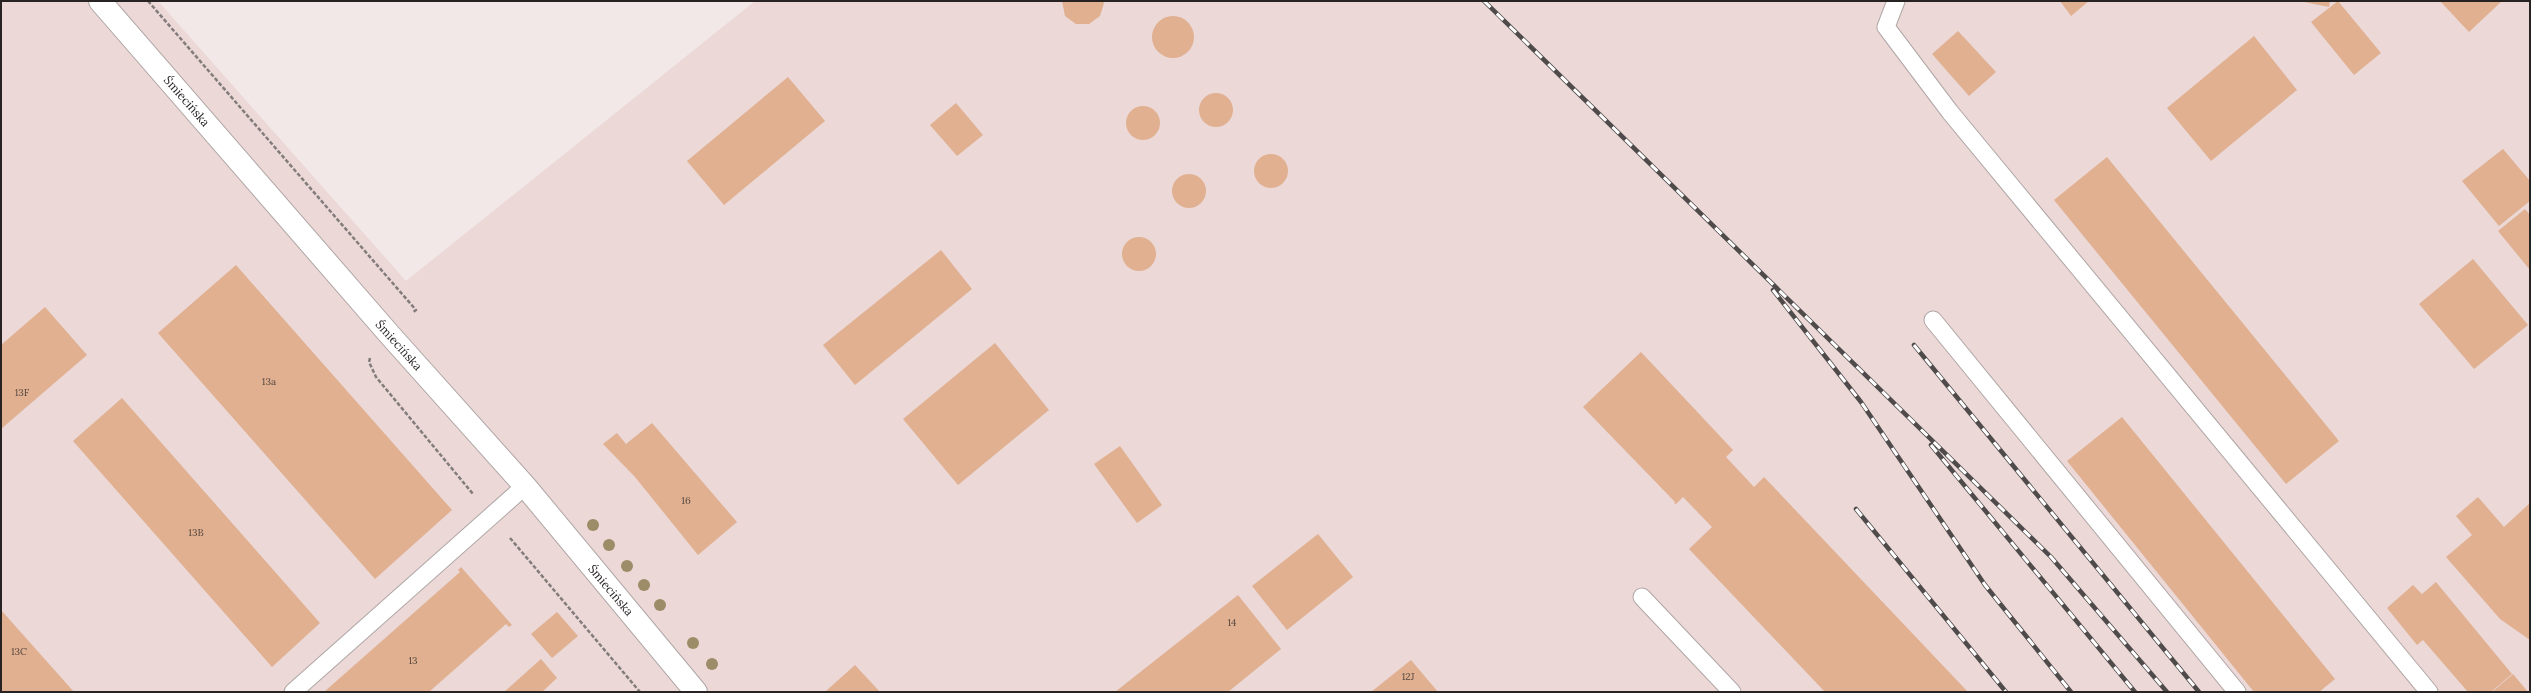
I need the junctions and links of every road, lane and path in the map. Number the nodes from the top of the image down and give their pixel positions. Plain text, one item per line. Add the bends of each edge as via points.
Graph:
1 (100, 1) edge
2 (1896, 1) edge
3 (1933, 320) dead end
4 (525, 486) junction
5 (1642, 597) dead end
6 (293, 692) edge
7 (696, 692) edge
8 (1732, 692) edge
9 (2237, 692) edge
10 (2429, 692) edge

1 - 4 street, Śmiecińska via 389,334
2 - 10 lane via 1886,27 1950,112
3 - 9 lane
4 - 6 lane
4 - 7 street, Śmiecińska
5 - 8 lane

